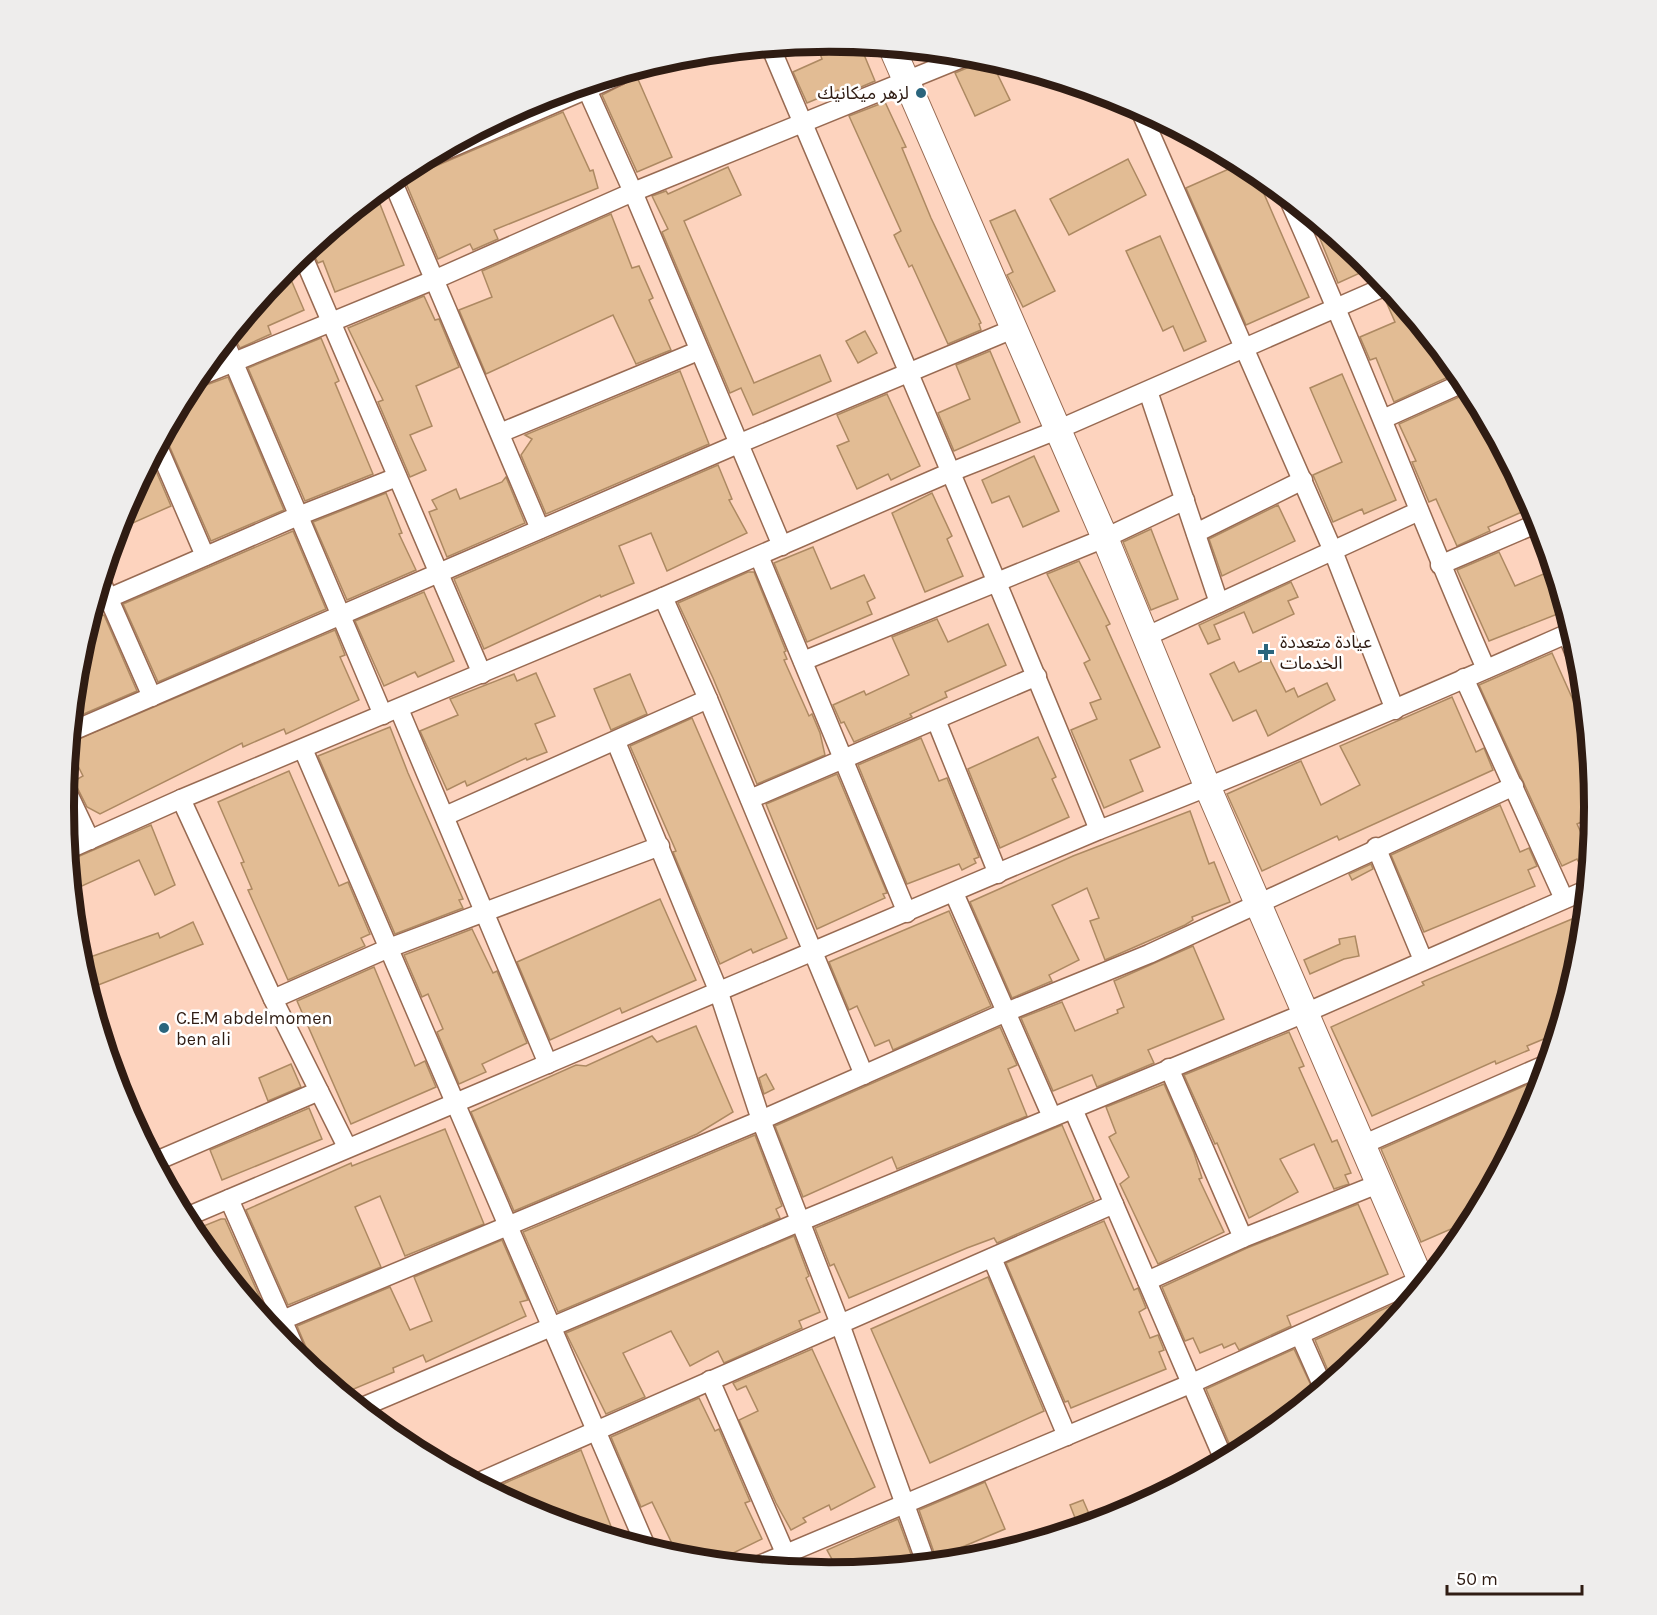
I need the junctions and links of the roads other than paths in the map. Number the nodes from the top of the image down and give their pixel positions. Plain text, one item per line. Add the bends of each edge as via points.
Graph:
1 (774, 55) edge
2 (895, 56) edge
3 (952, 63) edge
4 (906, 83) junction
5 (588, 92) edge
6 (803, 123) junction
7 (1146, 123) edge
8 (396, 189) edge
9 (633, 192) junction
10 (1300, 219) edge
11 (306, 264) edge
12 (436, 279) junction
13 (1377, 290) edge
14 (1338, 307) junction
15 (329, 321) junction
16 (1013, 329) junction
17 (1245, 349) junction
18 (228, 350) edge
19 (698, 351) junction
20 (233, 362) junction
21 (214, 370) edge
22 (907, 372) junction
23 (1455, 387) edge
24 (1148, 391) junction
25 (1383, 419) junction
26 (1057, 430) junction
27 (500, 433) junction
28 (738, 444) junction
29 (161, 455) edge
30 (951, 472) junction
31 (397, 477) junction
32 (1303, 480) junction
33 (1185, 500) junction
34 (1419, 511) junction
35 (298, 516) junction
36 (1529, 527) edge
37 (540, 529) junction
38 (1196, 533) junction
39 (1105, 538) junction
40 (782, 546) junction
41 (1333, 551) junction
42 (205, 556) junction
43 (759, 556) junction
44 (1440, 565) junction
45 (439, 573) junction
46 (999, 580) junction
47 (106, 591) edge
48 (663, 597) junction
49 (109, 598) junction
50 (1219, 603) junction
51 (343, 615) junction
52 (1563, 635) edge
53 (1145, 637) junction
54 (803, 661) junction
55 (1486, 669) junction
56 (482, 674) junction
57 (1037, 676) junction
58 (1464, 678) junction
59 (152, 697) junction
60 (708, 699) junction
61 (1395, 710) junction
62 (391, 712) junction
63 (936, 720) junction
64 (78, 729) edge
65 (616, 742) junction
66 (303, 748) junction
67 (844, 759) junction
68 (1514, 786) junction
69 (1208, 788) junction
70 (181, 799) junction
71 (750, 799) junction
72 (74, 806) edge
73 (445, 816) junction
74 (1099, 830) junction
75 (90, 840) junction
76 (660, 846) junction
77 (75, 847) edge
78 (1376, 848) junction
79 (998, 874) junction
80 (954, 893) junction
81 (1578, 893) edge
82 (1564, 898) junction
83 (1258, 904) junction
84 (485, 912) junction
85 (908, 913) junction
86 (388, 948) junction
87 (814, 952) junction
88 (1423, 960) junction
89 (718, 990) junction
90 (273, 999) junction
91 (1004, 1013) junction
92 (1305, 1013) junction
93 (548, 1064) junction
94 (1170, 1068) junction
95 (1536, 1069) edge
96 (864, 1075) junction
97 (319, 1091) junction
98 (456, 1103) junction
99 (1073, 1109) junction
100 (1052, 1117) junction
101 (761, 1120) junction
102 (1362, 1144) junction
103 (347, 1147) junction
104 (161, 1159) edge
105 (1378, 1184) junction
106 (229, 1198) junction
107 (1114, 1204) junction
108 (193, 1214) edge
109 (799, 1222) junction
110 (509, 1225) junction
111 (1244, 1238) junction
112 (992, 1258) junction
113 (1421, 1274) edge
114 (1146, 1281) junction
115 (1412, 1285) edge
116 (273, 1318) edge
117 (277, 1322) edge
118 (840, 1324) junction
119 (553, 1327) junction
120 (1300, 1335) junction
121 (710, 1380) junction
122 (1320, 1380) edge
123 (1190, 1384) junction
124 (368, 1405) edge
125 (595, 1432) junction
126 (1067, 1436) junction
127 (1220, 1452) edge
128 (488, 1481) edge
129 (905, 1503) junction
130 (643, 1539) edge
131 (924, 1556) edge
132 (791, 1561) edge
133 (789, 1562) edge

1 - 6 street
2 - 4 street
3 - 4 street
4 - 6 street
4 - 16 street
5 - 9 street
6 - 9 street
6 - 22 street
7 - 17 street
8 - 12 street
9 - 12 street
9 - 19 street
10 - 14 street
11 - 15 street
12 - 15 street
12 - 27 street
13 - 14 street
14 - 17 street
14 - 25 street
15 - 20 street
15 - 31 street
16 - 22 street
16 - 26 street
17 - 24 street
17 - 32 street
18 - 20 street
19 - 27 street
19 - 28 street
20 - 21 street
20 - 35 street
22 - 28 street
22 - 30 street
23 - 25 street
24 - 26 street
24 - 33 street
25 - 34 street
26 - 30 street
26 - 39 street
27 - 37 street
28 - 37 street
28 - 40 street
29 - 42 street
30 - 40 street
30 - 46 street
31 - 35 street
31 - 45 street
32 - 38 street
32 - 41 street
33 - 38 street
33 - 39 street
34 - 41 street
34 - 44 street
35 - 42 street
35 - 51 street
36 - 44 street
37 - 45 street
38 - 50 street
39 - 46 street
39 - 53 street
40 - 43 street
41 - 50 street
41 - 61 street
42 - 49 street
43 - 48 street
43 - 54 street
44 - 55 street
45 - 51 street
45 - 56 street
46 - 54 street
46 - 57 street
47 - 49 street
48 - 56 street
48 - 60 street
49 - 59 street
50 - 53 street
51 - 59 street
51 - 62 street
52 - 55 street
53 - 69 street
54 - 67 street
55 - 58 street
56 - 62 street
57 - 63 street
57 - 74 street
58 - 61 street
58 - 68 street
59 - 64 street
60 - 65 street
60 - 71 street
61 - 69 street
62 - 66 street
62 - 73 street
63 - 67 street
63 - 79 street
65 - 73 street
65 - 76 street
66 - 70 street
66 - 86 street
67 - 71 street
67 - 85 street
68 - 78 street
68 - 82 street
69 - 74 street
69 - 83 street
70 - 75 street
70 - 90 street
71 - 87 street
72 - 75 street
73 - 84 street
74 - 79 street
75 - 77 street
76 - 84 street
76 - 89 street
78 - 83 street
78 - 88 street
79 - 80 street
80 - 85 street
80 - 91 street
81 - 82 street
82 - 88 street
83 - 91 street
83 - 92 street
84 - 86 street
84 - 93 street
85 - 87 street
86 - 90 street
86 - 98 street
87 - 89 street
87 - 96 street
88 - 92 street
89 - 93 street
89 - 101 street
90 - 97 street
91 - 96 street
91 - 100 street
92 - 94 street
92 - 102 street
93 - 98 street
94 - 99 street
94 - 111 street
95 - 102 street
96 - 101 street
97 - 103 street
97 - 104 street
98 - 103 street
98 - 110 street
99 - 100 street
99 - 107 street
100 - 109 street
101 - 109 street
101 - 110 street
102 - 105 street
103 - 106 street
105 - 111 street
105 - 113 street
106 - 108 street
106 - 116 street
107 - 112 street
107 - 114 street
109 - 118 street
109 - 119 street
110 - 117 street
110 - 119 street
111 - 114 street
112 - 118 street
112 - 126 street
114 - 123 street
115 - 120 street
118 - 121 street
118 - 129 street
119 - 124 street
119 - 125 street
120 - 122 street
120 - 123 street
121 - 125 street
121 - 133 street
123 - 126 street
123 - 127 street
125 - 128 street
125 - 130 street
126 - 129 street
129 - 131 street
129 - 132 street

